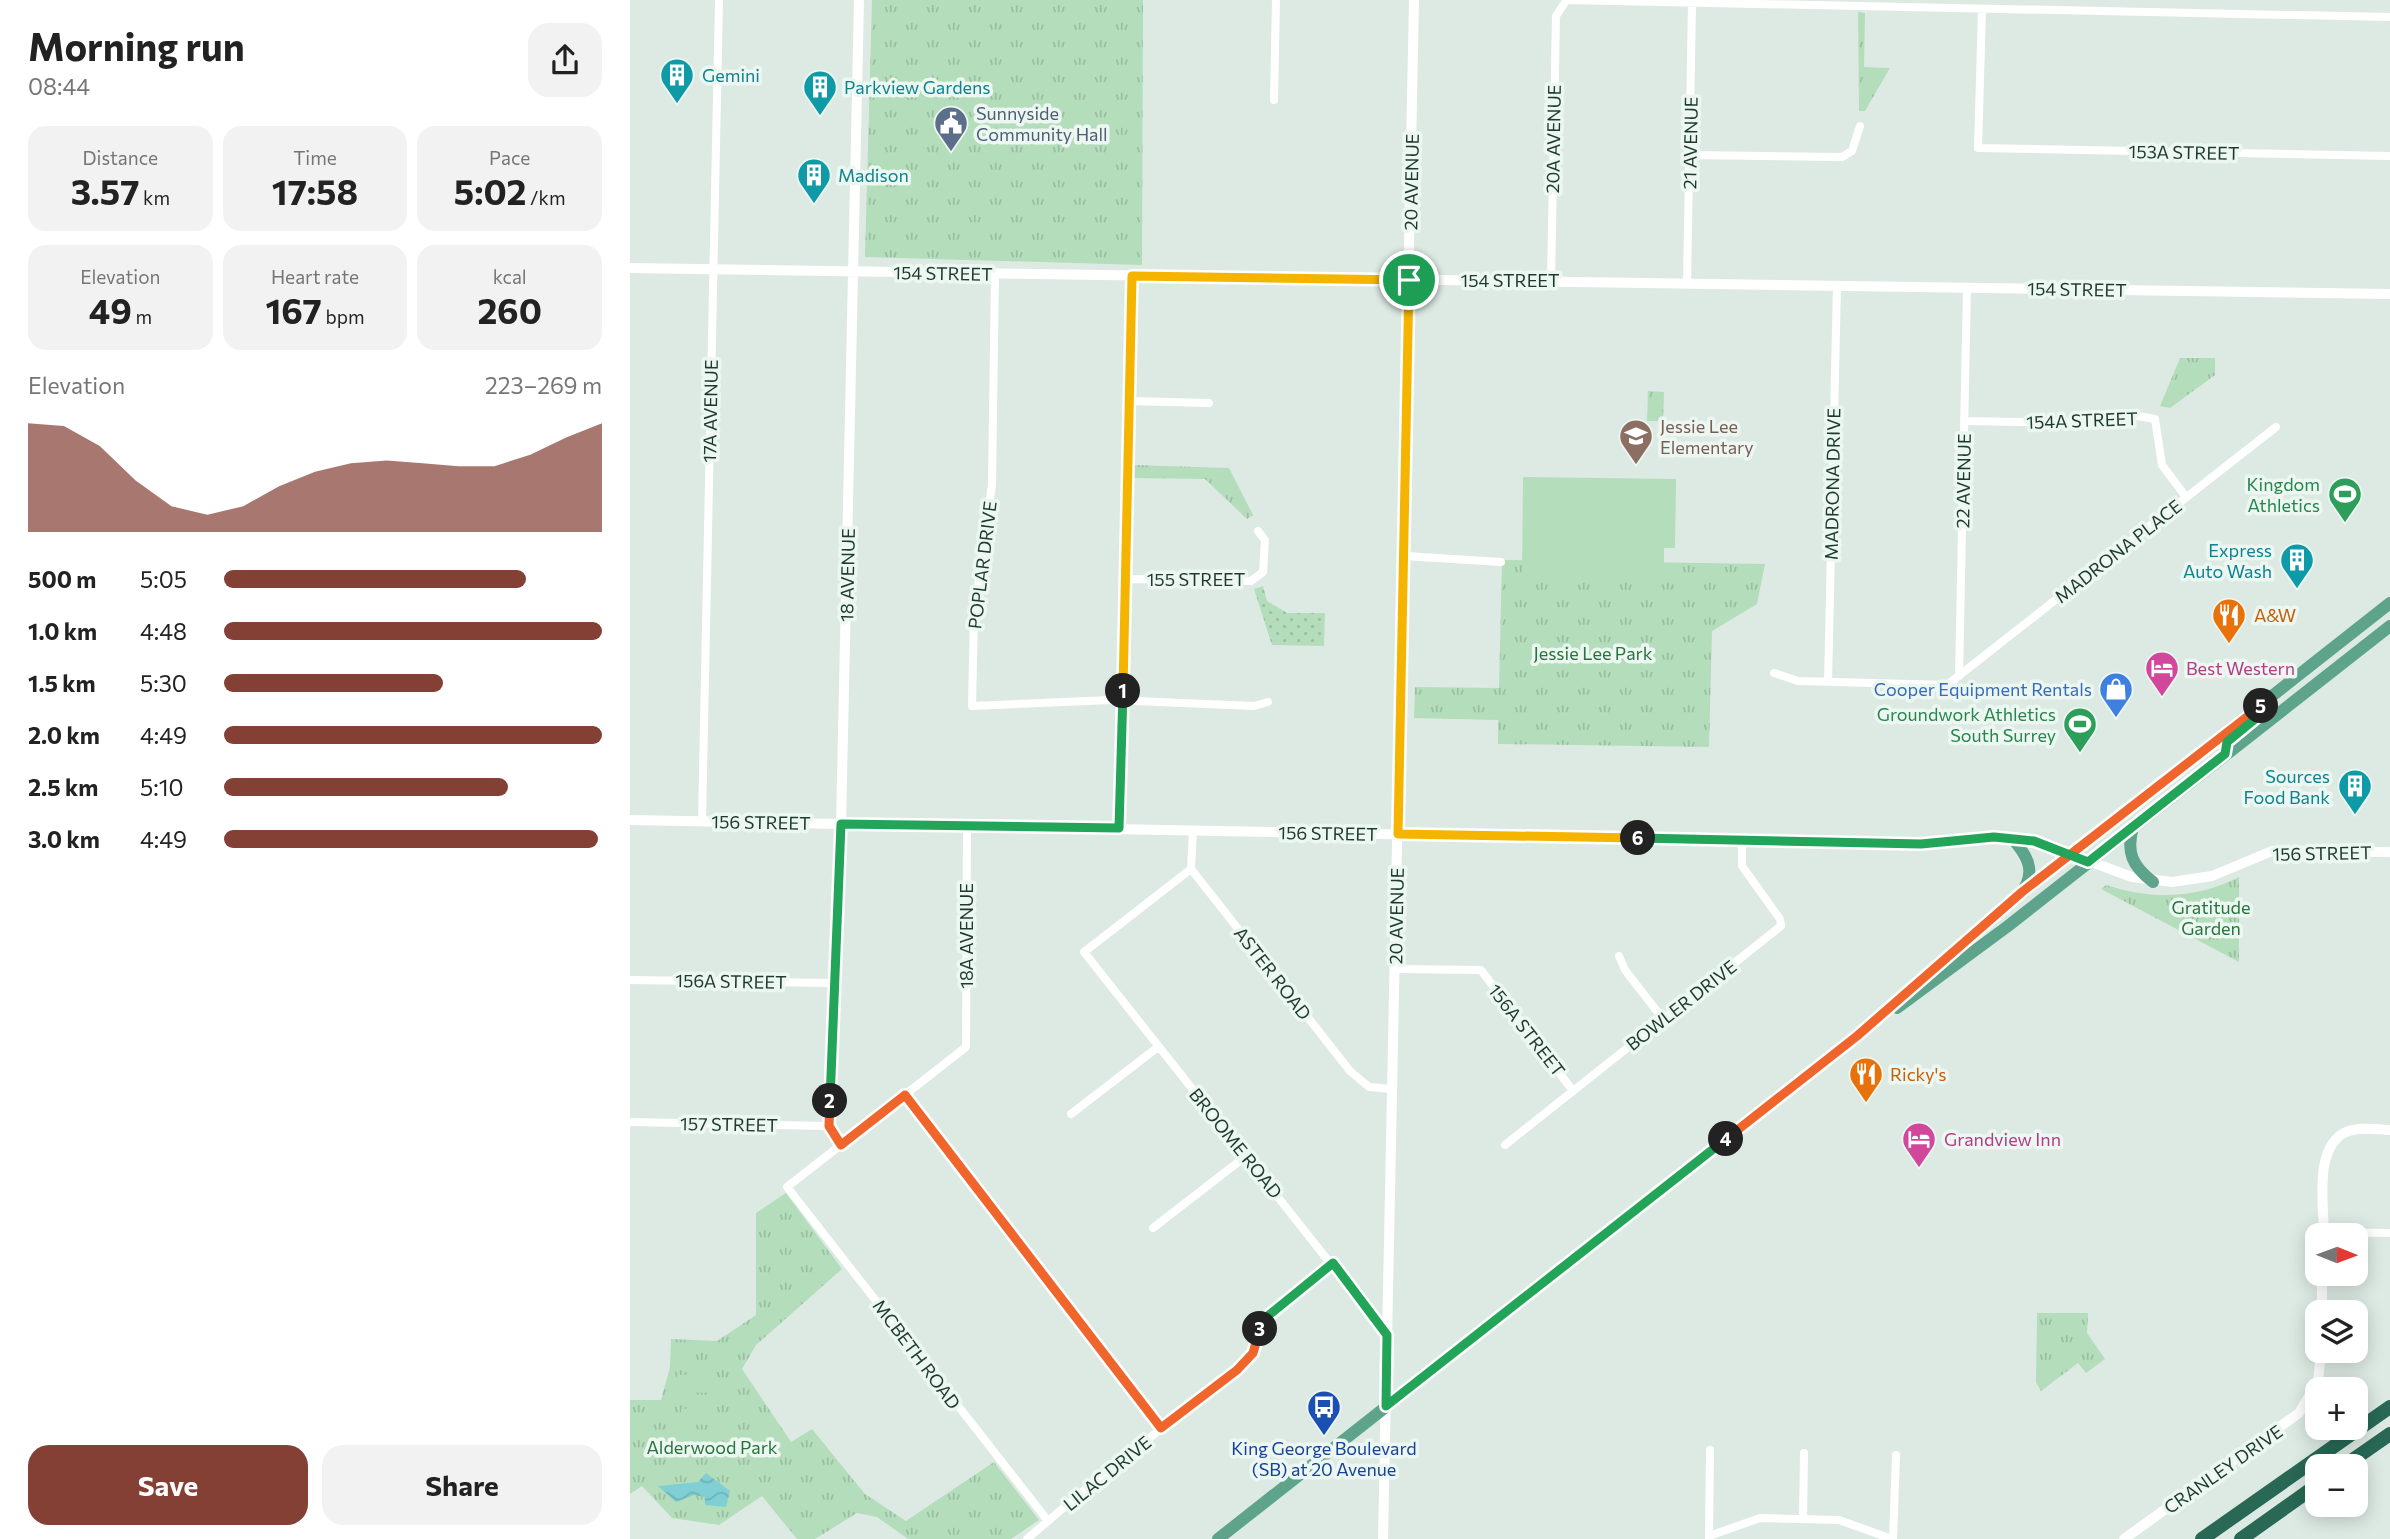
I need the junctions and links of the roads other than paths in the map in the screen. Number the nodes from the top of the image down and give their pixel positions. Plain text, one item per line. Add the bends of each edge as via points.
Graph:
1 (719, 0) edge
2 (859, 0) edge
3 (1276, 0) edge
4 (1414, 0) edge
5 (1566, 0) edge
6 (1750, 2) edge
7 (1692, 3) junction
8 (1869, 3) edge
9 (1982, 9) junction
10 (2390, 17) edge
11 (1274, 100) dead end
12 (1860, 126) dead end
13 (1690, 155) junction
14 (2390, 156) edge
15 (630, 268) edge
16 (713, 269) junction
17 (853, 271) junction
18 (995, 274) junction
19 (1132, 276) junction
20 (1409, 280) junction
21 (1551, 280) junction
22 (1687, 283) junction
23 (1837, 285) junction
24 (1966, 287) junction
25 (2390, 294) edge
26 (1129, 401) junction
27 (1209, 403) dead end
28 (1964, 421) junction
29 (2276, 427) dead end
30 (2186, 497) junction
31 (1258, 531) dead end
32 (1405, 556) junction
33 (1501, 562) dead end
34 (1126, 579) junction
35 (2390, 603) edge
36 (2390, 625) edge
37 (2361, 626) junction
38 (1774, 673) dead end
39 (1959, 676) junction
40 (1828, 682) junction
41 (2312, 686) junction
42 (1122, 702) junction
43 (1268, 702) dead end
44 (2262, 704) junction
45 (2225, 754) junction
46 (630, 820) edge
47 (702, 821) junction
48 (841, 824) junction
49 (967, 826) junction
50 (2133, 827) junction
51 (1119, 828) junction
52 (1193, 830) junction
53 (1398, 834) junction
54 (2012, 838) junction
55 (1742, 840) junction
56 (2390, 852) edge
57 (2072, 855) junction
58 (2088, 862) junction
59 (1191, 869) junction
60 (2153, 882) junction
61 (2022, 892) junction
62 (1619, 956) dead end
63 (1395, 969) junction
64 (630, 980) edge
65 (833, 983) junction
66 (1663, 1019) junction
67 (1857, 1036) junction
68 (1158, 1047) junction
69 (1392, 1089) junction
70 (1573, 1091) junction
71 (905, 1095) junction
72 (1072, 1114) dead end
73 (630, 1122) edge
74 (829, 1126) junction
75 (2390, 1130) edge
76 (841, 1145) junction
77 (1505, 1145) dead end
78 (1246, 1156) junction
79 (2324, 1223) edge
80 (1153, 1228) dead end
81 (2368, 1233) edge
82 (2390, 1233) edge
83 (1333, 1263) junction
84 (1387, 1335) junction
85 (2320, 1363) edge
86 (1386, 1406) junction
87 (2390, 1407) edge
88 (1161, 1428) junction
89 (2390, 1434) edge
90 (1710, 1450) dead end
91 (1804, 1453) dead end
92 (2361, 1454) edge
93 (1896, 1455) dead end
94 (2305, 1494) edge
95 (1803, 1519) junction
96 (1048, 1521) junction
97 (1709, 1538) edge
98 (1027, 1539) edge
99 (1218, 1539) edge
100 (1383, 1539) edge
101 (1893, 1539) edge
102 (2124, 1539) edge
103 (2202, 1539) edge
104 (2241, 1539) edge

1 - 16 street, 17A AVENUE
2 - 17 street, 18 AVENUE
3 - 11 street
4 - 20 street, 20 AVENUE
5 - 7 street
5 - 21 street, 20A AVENUE via 1556,16
6 - 7 street
6 - 8 street
7 - 13 street, 21 AVENUE
8 - 9 street
9 - 10 street
9 - 14 street, 153A STREET via 1978,148
12 - 13 street via 1852,151 1842,157
13 - 22 street, 21 AVENUE
15 - 16 street, 154 STREET
16 - 17 street, 154 STREET
16 - 47 street, 17A AVENUE
17 - 18 street, 154 STREET
17 - 48 street, 18 AVENUE
18 - 19 street, 154 STREET
18 - 42 street, POPLAR DRIVE via 992,484 974,616 972,706
19 - 20 street, 154 STREET
19 - 26 street
20 - 21 street, 154 STREET
20 - 32 street, 20 AVENUE
21 - 22 street, 154 STREET
22 - 23 street, 154 STREET
23 - 24 street, 154 STREET
23 - 40 street, MADRONA DRIVE
24 - 25 street, 154 STREET
24 - 28 street, 22 AVENUE
26 - 27 street
26 - 34 street
28 - 30 street, 154A STREET via 2088,423 2132,415 2155,419 2162,465
28 - 39 street, 22 AVENUE
29 - 30 street, MADRONA PLACE
30 - 39 street, MADRONA PLACE
31 - 34 street, 155 STREET via 1265,540 1263,572 1251,581
32 - 33 street
32 - 53 street, 20 AVENUE
34 - 42 street
35 - 37 main road
36 - 41 main road
37 - 41 main road via 2361,637 2332,661
37 - 44 main road
38 - 40 street via 1798,681
39 - 40 street via 1947,685
41 - 45 main road
42 - 43 street via 1254,706
42 - 51 street
44 - 45 main road via 2255,719 2227,742
44 - 57 main road
45 - 50 main road
46 - 47 street, 156 STREET
47 - 48 street, 156 STREET
48 - 49 street, 156 STREET
48 - 65 street, 18 AVENUE
49 - 51 street, 156 STREET
49 - 71 street, 18A AVENUE via 965,1047
50 - 58 main road
50 - 60 main road via 2129,853 2138,870
51 - 52 street, 156 STREET
52 - 53 street, 156 STREET
52 - 59 street
53 - 55 street, 156 STREET
53 - 63 street, 20 AVENUE
54 - 55 street, 156 STREET via 1921,844
54 - 57 street, 156 STREET
54 - 61 main road via 2029,862 2030,876
55 - 66 street, BOWLER DRIVE via 1742,866 1781,926
56 - 60 street, 156 STREET via 2272,851 2212,876
57 - 58 street, 156 STREET
57 - 61 main road
58 - 60 street, 156 STREET
58 - 67 main road
59 - 68 street, BROOME ROAD via 1084,952
59 - 69 street, ASTER ROAD via 1350,1071 1369,1087
61 - 67 main road
62 - 66 street
63 - 69 street, 20 AVENUE
63 - 70 street, 156A STREET via 1481,970
64 - 65 street, 156A STREET
65 - 74 street, 18 AVENUE
66 - 70 street, BOWLER DRIVE
67 - 86 main road
68 - 72 street
68 - 78 street, BROOME ROAD
69 - 84 street, 20 AVENUE
70 - 77 street, BOWLER DRIVE
71 - 76 street
71 - 88 street
73 - 74 street, 157 STREET
74 - 76 street
75 - 79 street via 2345,1132 2331,1143 2325,1161
76 - 96 street, MCBETH ROAD via 787,1187
78 - 80 street
78 - 83 street, BROOME ROAD
81 - 82 street
83 - 84 street, BROOME ROAD
83 - 88 street, LILAC DRIVE via 1263,1320 1253,1353 1237,1370
84 - 86 street, 20 AVENUE
85 - 102 street, CRANLEY DRIVE via 2318,1381 2299,1413
86 - 99 main road
86 - 100 street, 20 AVENUE
87 - 103 highway
88 - 96 street, LILAC DRIVE
89 - 92 highway
90 - 97 street
91 - 95 street
93 - 101 street
94 - 104 highway
95 - 97 street via 1760,1518
95 - 101 street via 1839,1520
96 - 98 street, LILAC DRIVE

